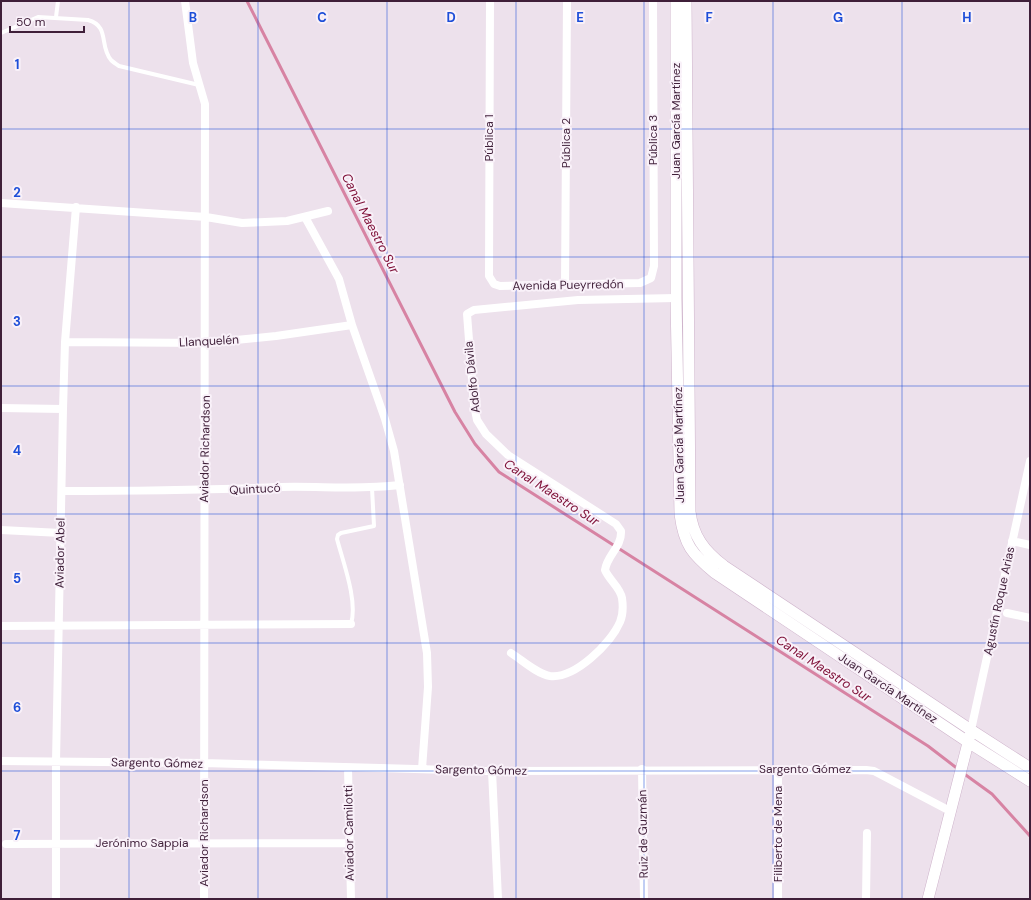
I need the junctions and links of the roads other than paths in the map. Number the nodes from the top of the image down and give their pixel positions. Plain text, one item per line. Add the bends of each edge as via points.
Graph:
1 (58, 1) edge
2 (185, 1) edge
3 (490, 1) edge
4 (567, 1) edge
5 (653, 1) edge
6 (676, 1) edge
7 (686, 1) edge
8 (56, 17) junction
9 (1, 33) edge
10 (199, 85) junction
11 (1, 203) edge
12 (76, 207) junction
13 (328, 211) dead end
14 (206, 217) junction
15 (305, 217) junction
16 (489, 276) joint
17 (651, 278) joint
18 (565, 285) junction
19 (676, 298) junction
20 (352, 325) junction
21 (65, 342) junction
22 (206, 343) junction
23 (1, 408) edge
24 (63, 409) junction
25 (1030, 461) edge
26 (400, 485) junction
27 (372, 488) junction
28 (204, 490) junction
29 (62, 491) junction
30 (1, 530) edge
31 (61, 533) junction
32 (1012, 541) junction
33 (1030, 545) edge
34 (1007, 613) dead end
35 (1030, 618) edge
36 (203, 624) junction
37 (351, 624) joint
38 (1, 626) edge
39 (59, 626) junction
40 (511, 653) dead end
41 (971, 730) junction
42 (968, 742) junction
43 (1, 761) edge
44 (56, 762) junction
45 (204, 763) junction
46 (348, 768) junction
47 (1030, 768) edge
48 (422, 769) junction
49 (642, 769) junction
50 (778, 769) junction
51 (492, 771) junction
52 (1030, 781) edge
53 (950, 811) junction
54 (867, 833) dead end
55 (56, 843) junction
56 (203, 843) junction
57 (350, 843) junction
58 (6, 844) dead end
59 (56, 899) edge
60 (204, 899) edge
61 (351, 899) edge
62 (498, 899) edge
63 (644, 899) edge
64 (778, 899) edge
65 (866, 899) edge
66 (928, 899) edge

1 - 8 lane
2 - 10 street, Aviador Richardson via 193,63
3 - 16 street, Pública 1
4 - 18 street, Pública 2
5 - 17 street, Pública 3 via 654,266
6 - 19 main road, Juan García Martínez
7 - 41 main road, Juan García Martínez via 690,512 694,530 703,548 724,566
8 - 9 lane via 38,17
8 - 10 lane via 96,22 100,26 111,60 119,66
10 - 14 street, Aviador Richardson via 205,104
11 - 12 street
12 - 14 street
12 - 21 street, Aviador Abel
13 - 15 street
14 - 15 street via 242,223
14 - 22 street, Aviador Richardson
15 - 20 street via 334,267
16 - 18 street, Avenida Pueyrredón via 494,284 500,286
17 - 18 street, Avenida Pueyrredón via 640,283
19 - 40 street, Adolfo Dávila via 578,300 474,310 467,314 474,405 477,420 486,434 508,455 616,524 621,531 619,543 605,570 620,591 620,622 596,653 575,670 564,675 551,676
19 - 42 main road, Juan García Martínez via 680,514 682,531 688,547 715,573
20 - 22 street, Llanquelén
20 - 26 street via 385,419
21 - 22 street, Llanquelén
21 - 24 street, Aviador Abel
22 - 28 street, Aviador Richardson
23 - 24 street
24 - 29 street, Aviador Abel
25 - 32 street, Agustín Roque Arias
26 - 27 street, Quintucó
26 - 48 street via 427,653 428,687
27 - 28 street, Quintucó via 282,487
27 - 37 lane via 374,526 341,533 337,539 352,600
28 - 29 street, Quintucó
28 - 36 street, Aviador Richardson
29 - 31 street, Aviador Abel
30 - 31 street
31 - 39 street, Aviador Abel
32 - 33 street
32 - 41 street, Agustín Roque Arias
34 - 35 street
36 - 37 street
36 - 39 street
36 - 45 street, Aviador Richardson
38 - 39 street
39 - 44 street, Aviador Abel
41 - 42 main road, Agustín Roque Arias
41 - 47 main road, Juan García Martínez
42 - 52 main road, Juan García Martínez
42 - 53 main road, Agustín Roque Arias
43 - 44 street, Sargento Gómez
44 - 45 street, Sargento Gómez
44 - 55 street, Aviador Abel
45 - 46 street, Sargento Gómez
45 - 56 street, Aviador Richardson
46 - 48 street, Sargento Gómez
46 - 57 street, Aviador Camilotti
48 - 51 street, Sargento Gómez
49 - 50 street, Sargento Gómez
49 - 51 street, Sargento Gómez
49 - 63 street, Ruiz de Guzmán
50 - 53 street, Sargento Gómez via 874,771
50 - 64 street, Filiberto de Mena
51 - 62 street
53 - 66 main road, Agustín Roque Arias
54 - 65 street
55 - 56 street, Jerónimo Sappia
55 - 58 street, Jerónimo Sappia
55 - 59 street, Aviador Abel
56 - 57 street, Jerónimo Sappia
56 - 60 street, Aviador Richardson
57 - 61 street, Aviador Camilotti

